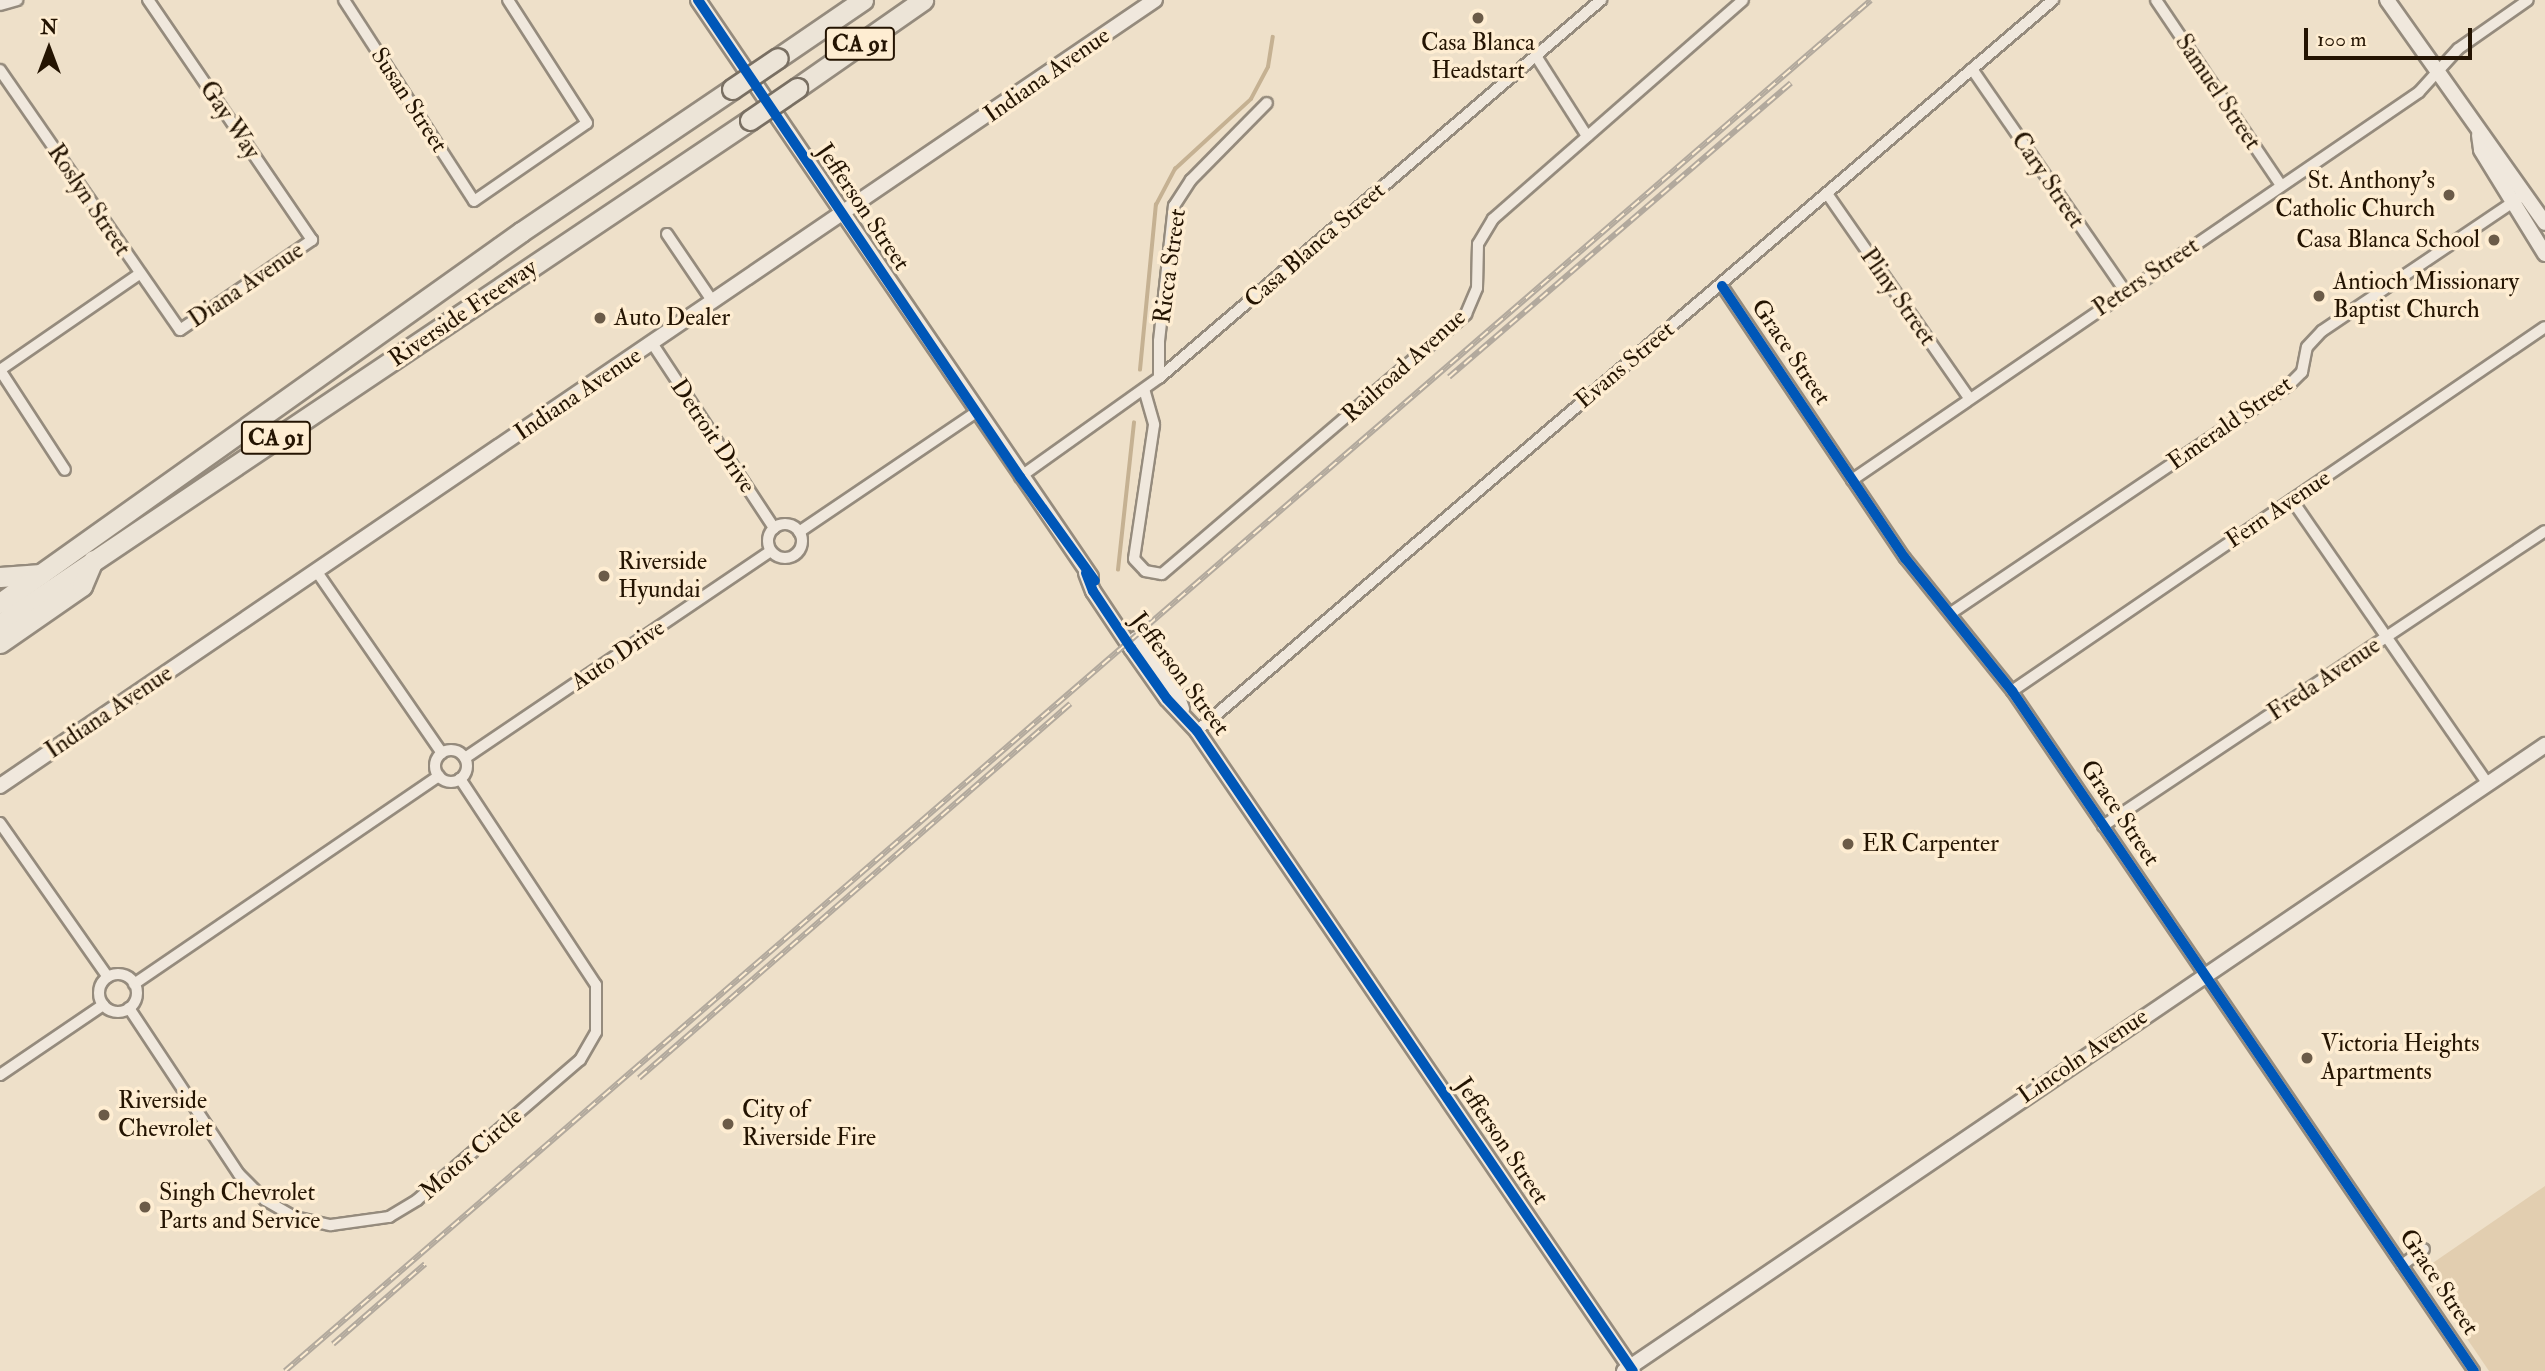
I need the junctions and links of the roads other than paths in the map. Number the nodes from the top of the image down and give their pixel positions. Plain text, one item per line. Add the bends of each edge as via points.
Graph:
1 (17, 0) edge
2 (148, 0) edge
3 (344, 0) edge
4 (508, 0) edge
5 (698, 0) edge
6 (863, 0) edge
7 (923, 0) edge
8 (1155, 0) edge
9 (1601, 0) edge
10 (2053, 0) edge
11 (2155, 0) edge
12 (2387, 0) edge
13 (2528, 0) edge
14 (1737, 2) edge
15 (0, 5) edge
16 (1536, 56) junction
17 (1972, 69) junction
18 (2435, 69) junction
19 (0, 70) edge
20 (1267, 103) dead end
21 (1587, 136) junction
22 (2281, 185) junction
23 (1828, 195) junction
24 (2519, 198) junction
25 (2542, 213) edge
26 (843, 215) junction
27 (667, 234) dead end
28 (313, 240) joint
29 (2545, 254) edge
30 (139, 274) junction
31 (1722, 286) junction
32 (2125, 291) junction
33 (713, 302) junction
34 (2545, 327) edge
35 (180, 330) joint
36 (652, 344) junction
37 (0, 370) edge
38 (1160, 378) junction
39 (1144, 389) junction
40 (1969, 398) junction
41 (976, 412) junction
42 (65, 470) dead end
43 (1020, 477) junction
44 (1852, 480) junction
45 (2292, 500) junction
46 (774, 528) junction
47 (2545, 531) edge
48 (799, 532) junction
49 (771, 551) junction
50 (93, 560) junction
51 (317, 572) junction
52 (42, 574) junction
53 (0, 578) edge
54 (0, 603) edge
55 (1951, 613) junction
56 (0, 624) edge
57 (2387, 638) junction
58 (0, 643) edge
59 (2012, 691) junction
60 (1197, 731) junction
61 (2545, 745) edge
62 (442, 753) junction
63 (465, 758) junction
64 (439, 776) junction
65 (460, 779) junction
66 (2487, 783) junction
67 (0, 786) edge
68 (0, 823) edge
69 (2103, 826) junction
70 (2204, 973) junction
71 (108, 977) junction
72 (134, 984) junction
73 (103, 1005) junction
74 (129, 1008) junction
75 (0, 1074) edge
76 (2424, 1249) dead end
77 (2402, 1265) junction
78 (1629, 1370) edge
79 (2474, 1371) edge

1 - 15 street
2 - 28 street, Gay Way
3 - 4 street, Susan Street via 474,201 587,123
5 - 26 street, Jefferson Street
6 - 52 highway, Riverside Freeway / CA 91, bridge via 521,232
7 - 50 highway, Riverside Freeway / CA 91, bridge
8 - 26 street, Indiana Avenue
9 - 16 street, Casa Blanca Street
10 - 17 street, Evans Street
11 - 22 street, Samuel Street
12 - 18 street
13 - 18 street, Peters Street
14 - 21 street, Railroad Avenue
16 - 21 street
16 - 38 street, Casa Blanca Street
17 - 23 street, Evans Street
17 - 32 street, Cary Street
18 - 22 street, Peters Street via 2419,92
18 - 24 street via 2479,135 2481,150
19 - 30 street, Roslyn Street
20 - 38 street, Ricca Street via 1191,180 1174,206 1159,341
21 - 39 street, Railroad Avenue via 1482,232 1475,261 1477,288 1466,314 1162,574 1138,566 1133,559 1154,425
22 - 32 street, Peters Street
23 - 31 street, Evans Street
23 - 40 street, Pliny Street
24 - 25 street
24 - 29 street
24 - 55 street, Emerald Street via 2312,339 2302,372 2288,386
26 - 33 street, Indiana Avenue
26 - 41 street, Jefferson Street
27 - 33 street
28 - 35 street, Diana Avenue
30 - 35 street, Roslyn Street
30 - 37 street
31 - 44 street, Grace Street
31 - 60 street, Evans Street
32 - 40 street, Peters Street
33 - 36 street, Indiana Avenue
34 - 45 street, Fern Avenue
36 - 46 street, Detroit Drive
36 - 51 street, Indiana Avenue
37 - 42 street
38 - 39 street, Casa Blanca Street
39 - 43 street, Casa Blanca Street
40 - 44 street, Peters Street
41 - 43 street, Jefferson Street
41 - 48 street, Auto Drive
43 - 60 street, Jefferson Street via 1131,648 1167,699
44 - 55 street, Grace Street via 1905,558
45 - 57 street
45 - 59 street, Fern Avenue
46 - 48 street via 784,524
46 - 49 street via 769,537
47 - 57 street, Freda Avenue
48 - 49 street, Auto Drive via 801,547 795,555 780,557
49 - 63 street, Auto Drive
50 - 56 highway, Riverside Freeway / CA 91
50 - 58 highway via 82,586
51 - 62 street
51 - 67 street, Indiana Avenue
52 - 53 highway
52 - 54 highway, Riverside Freeway / CA 91
55 - 59 street, Grace Street
57 - 66 street
57 - 69 street, Freda Avenue
59 - 69 street, Grace Street
60 - 78 street, Jefferson Street
61 - 66 street, Lincoln Avenue
62 - 63 street via 455,751
62 - 64 street via 436,764
63 - 65 street via 467,767
64 - 65 street via 447,782
64 - 72 street
65 - 74 street, Motor Circle via 596,985 596,1032 580,1060 417,1200 389,1217 331,1225 295,1217 265,1200 239,1174
66 - 70 street, Lincoln Avenue
68 - 71 street
69 - 70 street, Grace Street
70 - 77 street, Grace Street
70 - 78 street, Lincoln Avenue
71 - 72 street via 125,976
71 - 73 street via 100,987
72 - 74 street via 135,999
73 - 74 street via 118,1012
73 - 75 street
76 - 77 street
77 - 79 street, Grace Street

